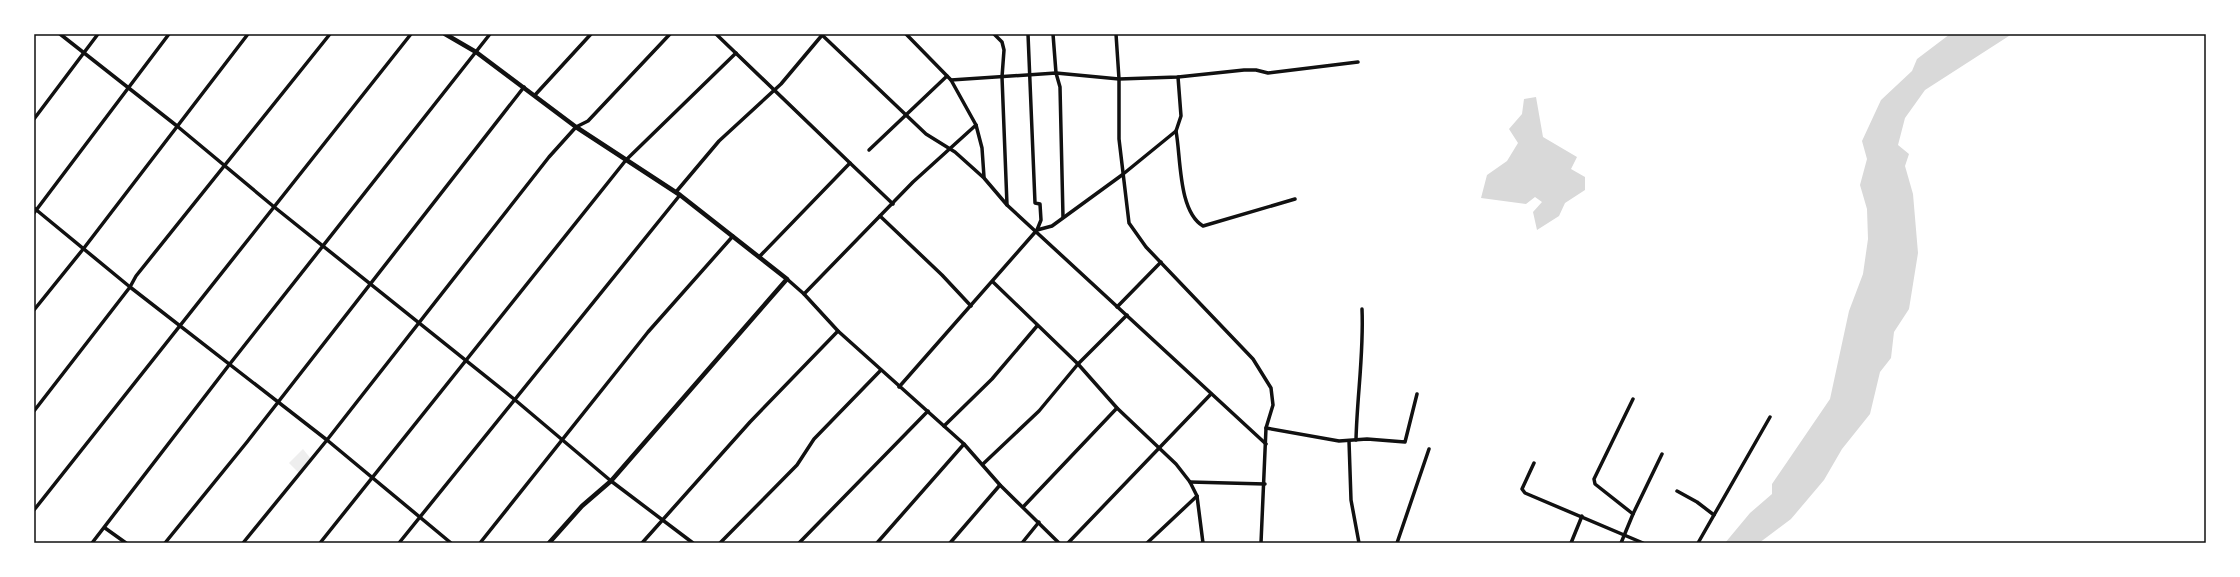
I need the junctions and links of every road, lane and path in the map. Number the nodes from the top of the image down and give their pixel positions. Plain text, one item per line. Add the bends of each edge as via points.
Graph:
1 (60, 34) edge
2 (98, 34) edge
3 (169, 34) edge
4 (248, 34) edge
5 (330, 34) edge
6 (411, 34) edge
7 (445, 34) edge
8 (490, 34) edge
9 (591, 34) edge
10 (670, 34) edge
11 (716, 34) edge
12 (822, 34) edge
13 (906, 34) edge
14 (994, 34) edge
15 (1028, 34) edge
16 (1053, 34) edge
17 (1116, 34) edge
18 (476, 52) junction
19 (84, 53) junction
20 (736, 53) junction
21 (1358, 62) dead end
22 (1056, 73) junction
23 (1030, 75) junction
24 (947, 76) junction
25 (1002, 77) junction
26 (1178, 77) junction
27 (1119, 79) junction
28 (951, 80) junction
29 (129, 87) junction
30 (524, 87) junction
31 (775, 90) junction
32 (535, 95) junction
33 (906, 116) junction
34 (34, 119) edge
35 (976, 125) junction
36 (177, 126) junction
37 (576, 127) junction
38 (1176, 131) junction
39 (869, 150) dead end
40 (950, 150) junction
41 (626, 160) junction
42 (850, 163) junction
43 (225, 167) junction
44 (1122, 175) junction
45 (984, 178) junction
46 (676, 192) junction
47 (680, 195) junction
48 (1295, 199) dead end
49 (893, 204) junction
50 (1007, 205) junction
51 (273, 206) junction
52 (35, 210) edge
53 (880, 216) junction
54 (1063, 217) junction
55 (1037, 230) junction
56 (733, 236) junction
57 (323, 245) junction
58 (84, 248) junction
59 (760, 256) junction
60 (1161, 262) junction
61 (787, 279) junction
62 (993, 282) junction
63 (371, 284) junction
64 (130, 287) junction
65 (804, 294) junction
66 (971, 306) junction
67 (1117, 306) junction
68 (1362, 309) dead end
69 (34, 310) edge
70 (1127, 315) junction
71 (418, 323) junction
72 (181, 326) junction
73 (1037, 326) junction
74 (838, 331) junction
75 (466, 360) junction
76 (1078, 364) junction
77 (229, 365) junction
78 (880, 370) junction
79 (899, 387) junction
80 (1211, 394) junction
81 (1417, 394) dead end
82 (514, 399) junction
83 (1633, 400) dead end
84 (278, 403) junction
85 (1117, 408) junction
86 (34, 411) edge
87 (928, 411) junction
88 (1770, 416) dead end
89 (944, 426) junction
90 (1266, 428) junction
91 (327, 440) junction
92 (561, 440) junction
93 (1356, 440) junction
94 (1349, 441) junction
95 (964, 444) junction
96 (1266, 444) junction
97 (1159, 447) junction
98 (1429, 449) dead end
99 (1662, 454) dead end
100 (983, 464) junction
101 (1534, 464) dead end
102 (372, 478) junction
103 (611, 481) junction
104 (1190, 482) junction
105 (1265, 484) junction
106 (1000, 485) junction
107 (1677, 491) dead end
108 (1197, 496) junction
109 (1024, 506) junction
110 (34, 510) edge
111 (1633, 514) junction
112 (1714, 515) junction
113 (1582, 516) junction
114 (420, 518) junction
115 (662, 519) junction
116 (1039, 522) junction
117 (105, 528) junction
118 (1625, 534) junction
119 (92, 543) edge
120 (126, 543) edge
121 (165, 543) edge
122 (243, 543) edge
123 (320, 543) edge
124 (399, 543) edge
125 (451, 543) edge
126 (480, 543) edge
127 (549, 543) edge
128 (642, 543) edge
129 (693, 543) edge
130 (720, 543) edge
131 (799, 543) edge
132 (877, 543) edge
133 (950, 543) edge
134 (1022, 543) edge
135 (1059, 543) edge
136 (1068, 543) edge
137 (1147, 543) edge
138 (1203, 543) edge
139 (1261, 543) edge
140 (1359, 543) edge
141 (1397, 543) edge
142 (1571, 543) edge
143 (1621, 543) edge
144 (1643, 543) edge
145 (1698, 543) edge

1 - 19 street
2 - 19 street
3 - 29 street
4 - 36 street
5 - 43 street
6 - 51 street
7 - 18 street
8 - 18 street
9 - 32 street
10 - 37 street via 588,121
11 - 20 street
12 - 31 street
12 - 33 street
13 - 24 street
14 - 25 street via 1004,46
15 - 23 street
16 - 22 street
17 - 27 street
18 - 30 street
18 - 57 street
19 - 29 street
19 - 34 street
20 - 31 street
20 - 41 street
21 - 26 street via 1268,73 1244,70
22 - 23 street
22 - 27 street
22 - 54 street via 1060,99
23 - 25 street
23 - 55 street via 1036,203 1040,204 1041,208 1041,220
24 - 28 street
24 - 33 street
25 - 28 street
25 - 50 street
26 - 27 street
26 - 38 street via 1181,116
27 - 44 street via 1118,140
28 - 35 street
29 - 36 street
29 - 52 street
30 - 32 street
30 - 63 street
31 - 42 street
31 - 46 street via 719,141
32 - 37 street
33 - 39 street
33 - 40 street via 929,137
35 - 40 street
35 - 45 street via 982,148
36 - 43 street
36 - 58 street
37 - 41 street
37 - 71 street via 549,157
38 - 44 street
38 - 48 street via 1182,186 1197,223 1203,226
40 - 45 street
40 - 49 street via 913,182
41 - 46 street
41 - 75 street
42 - 49 street
42 - 59 street
43 - 51 street
43 - 64 street via 136,276
44 - 54 street
44 - 60 street via 1129,223 1146,247
45 - 50 street
46 - 47 street
47 - 56 street
47 - 82 street
49 - 53 street
50 - 55 street
51 - 57 street
51 - 72 street
52 - 58 street
53 - 65 street
53 - 66 street
54 - 55 street via 1052,226
55 - 62 street
55 - 67 street
56 - 59 street
56 - 92 street via 648,332
57 - 63 street
57 - 77 street
58 - 64 street
58 - 69 street
59 - 61 street
60 - 67 street
60 - 90 street via 1253,358 1271,388 1273,405
61 - 65 street
61 - 103 street
62 - 66 street
62 - 73 street
63 - 71 street
63 - 84 street
64 - 72 street
64 - 86 street
65 - 74 street
66 - 79 street
67 - 70 street
68 - 93 street via 1363,355
70 - 76 street
70 - 80 street
71 - 75 street
71 - 91 street
72 - 77 street
72 - 110 street
73 - 76 street
73 - 89 street via 974,399
74 - 78 street
74 - 115 street via 750,422
75 - 82 street
75 - 102 street
76 - 85 street
76 - 100 street via 1039,411
77 - 84 street
77 - 117 street
78 - 79 street
78 - 130 street via 814,439 796,465 770,494
79 - 87 street
80 - 96 street
80 - 97 street
81 - 93 street via 1405,442
82 - 92 street
82 - 114 street
83 - 111 street via 1594,479 1596,484
84 - 91 street
84 - 121 street
85 - 97 street
85 - 109 street
87 - 89 street
87 - 131 street
88 - 112 street
89 - 95 street
90 - 94 street via 1322,439
90 - 96 street
91 - 102 street
91 - 122 street
92 - 103 street
92 - 126 street
93 - 94 street
94 - 140 street via 1351,500
95 - 100 street
95 - 132 street
96 - 105 street
97 - 104 street
97 - 136 street
98 - 141 street
99 - 111 street
100 - 106 street
101 - 113 street via 1522,489 1525,493
102 - 114 street
102 - 123 street
103 - 115 street
103 - 127 street via 582,506
104 - 105 street
104 - 108 street
105 - 139 street
106 - 109 street
106 - 133 street
107 - 112 street
108 - 137 street
108 - 138 street
109 - 116 street
111 - 118 street
112 - 145 street
113 - 118 street
113 - 142 street
114 - 124 street
114 - 125 street
115 - 128 street
115 - 129 street
116 - 134 street
116 - 135 street
117 - 119 street
117 - 120 street
118 - 143 street
118 - 144 street

